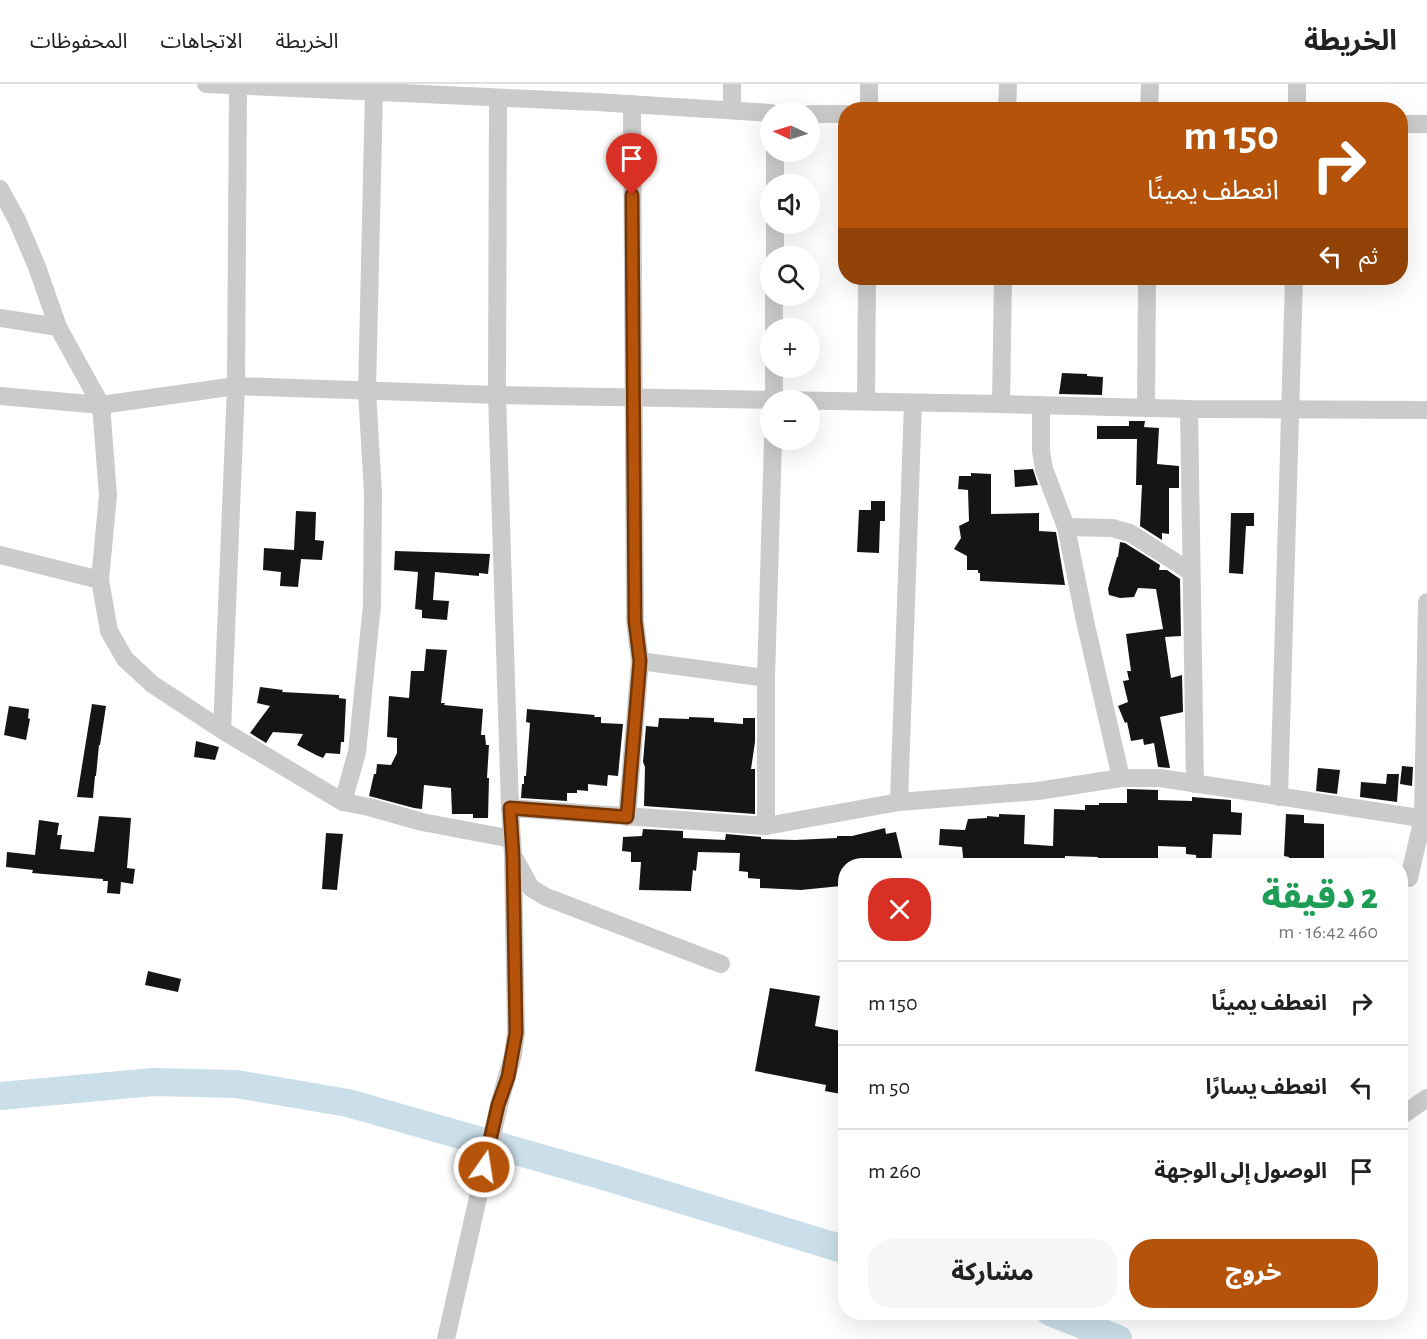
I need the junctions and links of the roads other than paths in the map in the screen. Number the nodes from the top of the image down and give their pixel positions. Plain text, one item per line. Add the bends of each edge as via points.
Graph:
1 (206, 84) edge
2 (732, 84) edge
3 (869, 84) edge
4 (1008, 84) edge
5 (1150, 84) edge
6 (1297, 84) edge
7 (238, 87) junction
8 (326, 87) edge
9 (456, 90) edge
10 (374, 92) junction
11 (596, 93) edge
12 (498, 98) junction
13 (869, 102) edge
14 (1007, 102) edge
15 (1149, 102) edge
16 (1297, 102) edge
17 (632, 104) junction
18 (732, 110) junction
19 (760, 112) edge
20 (820, 114) edge
21 (838, 114) edge
22 (1408, 123) edge
23 (1427, 124) edge
24 (0, 189) edge
25 (867, 285) edge
26 (1003, 285) edge
27 (1147, 285) edge
28 (1294, 285) edge
29 (1, 320) edge
30 (58, 327) junction
31 (236, 386) junction
32 (367, 392) junction
33 (497, 395) junction
34 (0, 396) edge
35 (634, 398) junction
36 (760, 400) edge
37 (820, 400) edge
38 (866, 401) junction
39 (913, 403) junction
40 (1000, 404) junction
41 (101, 405) junction
42 (1041, 405) junction
43 (1146, 408) junction
44 (1189, 409) junction
45 (1427, 410) edge
46 (1291, 411) junction
47 (773, 450) edge
48 (1066, 527) junction
49 (0, 555) edge
50 (1191, 572) junction
51 (100, 580) junction
52 (1427, 602) edge
53 (1427, 642) edge
54 (640, 661) junction
55 (766, 678) junction
56 (222, 730) junction
57 (1121, 778) junction
58 (1195, 784) junction
59 (1280, 797) junction
60 (343, 802) junction
61 (899, 802) junction
62 (510, 808) junction
63 (627, 817) junction
64 (1425, 818) edge
65 (766, 825) junction
66 (513, 847) junction
67 (1408, 878) edge
68 (721, 964) dead end
69 (1427, 1098) edge
70 (1408, 1111) edge
71 (446, 1339) edge

1 - 7 street
2 - 18 street
3 - 13 street
4 - 14 street
5 - 15 street
6 - 16 street
7 - 8 street
7 - 31 street
8 - 10 street
9 - 10 street
9 - 12 street
10 - 32 street
11 - 12 street
11 - 17 street
12 - 33 street
17 - 18 street
17 - 35 street
18 - 19 street
20 - 21 street
22 - 23 street
24 - 30 street via 33,258
25 - 38 street
26 - 40 street
27 - 43 street
28 - 46 street
29 - 30 street
30 - 41 street
31 - 32 street
31 - 41 street
31 - 56 street
32 - 33 street
32 - 60 street via 373,493 372,605 357,752
33 - 35 street
33 - 62 street
34 - 41 street
35 - 36 street
35 - 54 street via 635,621
37 - 38 street
38 - 39 street
39 - 40 street
39 - 61 street
40 - 42 street
41 - 51 street via 108,495
42 - 43 street
42 - 48 street via 1044,469
43 - 44 street
44 - 46 street
44 - 50 street
45 - 46 street
46 - 59 street
47 - 55 street
48 - 50 street via 1112,528 1130,533
48 - 57 street
49 - 51 street
50 - 58 street
51 - 56 street via 110,631 125,659 152,684
52 - 53 street
53 - 64 street
54 - 55 street
54 - 63 street
55 - 65 street
56 - 60 street
57 - 58 street via 1160,778
57 - 61 street via 1038,791
58 - 59 street
59 - 64 street
60 - 66 street
61 - 65 street
62 - 63 street
62 - 66 street
63 - 65 street
64 - 67 street
66 - 68 street via 531,888 546,897
66 - 71 street via 516,1033
69 - 70 street

